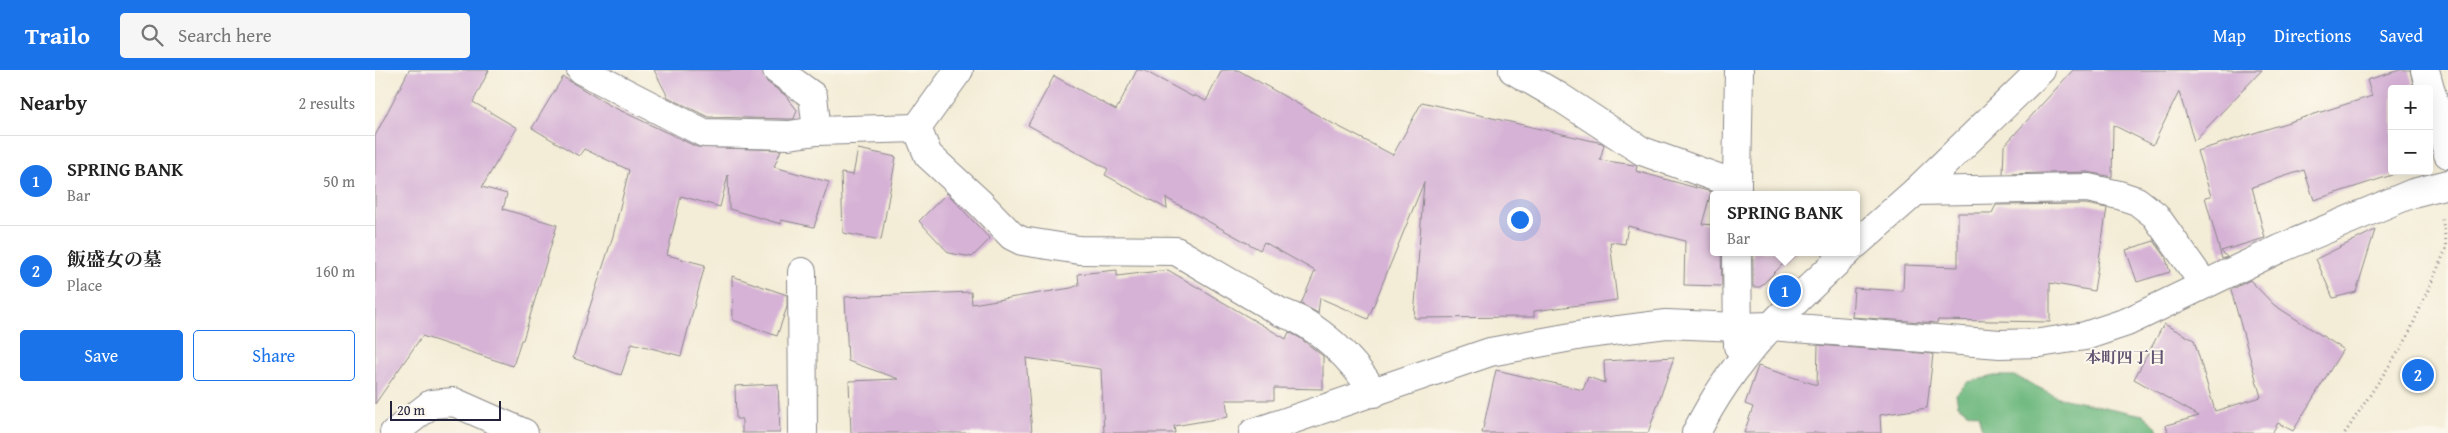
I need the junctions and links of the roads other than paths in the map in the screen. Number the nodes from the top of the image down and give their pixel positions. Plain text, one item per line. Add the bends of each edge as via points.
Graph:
1 (581, 70) edge
2 (777, 70) edge
3 (959, 70) edge
4 (1513, 70) edge
5 (1739, 70) edge
6 (2041, 70) edge
7 (2425, 70) edge
8 (917, 128) junction
9 (817, 131) junction
10 (2448, 154) edge
11 (2442, 186) edge
12 (1737, 188) edge
13 (1916, 191) junction
14 (1860, 240) edge
15 (1737, 256) edge
16 (1844, 256) edge
17 (802, 272) dead end
18 (2204, 284) junction
19 (1770, 326) junction
20 (1738, 327) junction
21 (1738, 364) junction
22 (1374, 393) junction
23 (395, 433) edge
24 (524, 433) edge
25 (803, 433) edge
26 (1253, 433) edge
27 (1696, 433) edge

1 - 9 street via 704,133 789,135
2 - 9 street via 813,96
3 - 8 street
4 - 12 street via 1642,151
5 - 12 street
6 - 13 street
7 - 10 street
8 - 9 street
8 - 22 street via 928,155 1011,236 1021,241 1079,250 1176,251 1324,336 1363,375
11 - 18 street via 2413,193
13 - 14 street
13 - 18 street via 2088,188 2119,195 2137,201 2155,215
15 - 20 street
16 - 19 street
17 - 25 street
18 - 19 street via 2127,322 2085,336 2040,343 2000,344
19 - 20 street
19 - 21 street
20 - 21 street
20 - 22 street via 1666,324 1588,334 1490,352
21 - 27 street via 1713,400
22 - 26 street
23 - 24 street via 431,404 454,402

